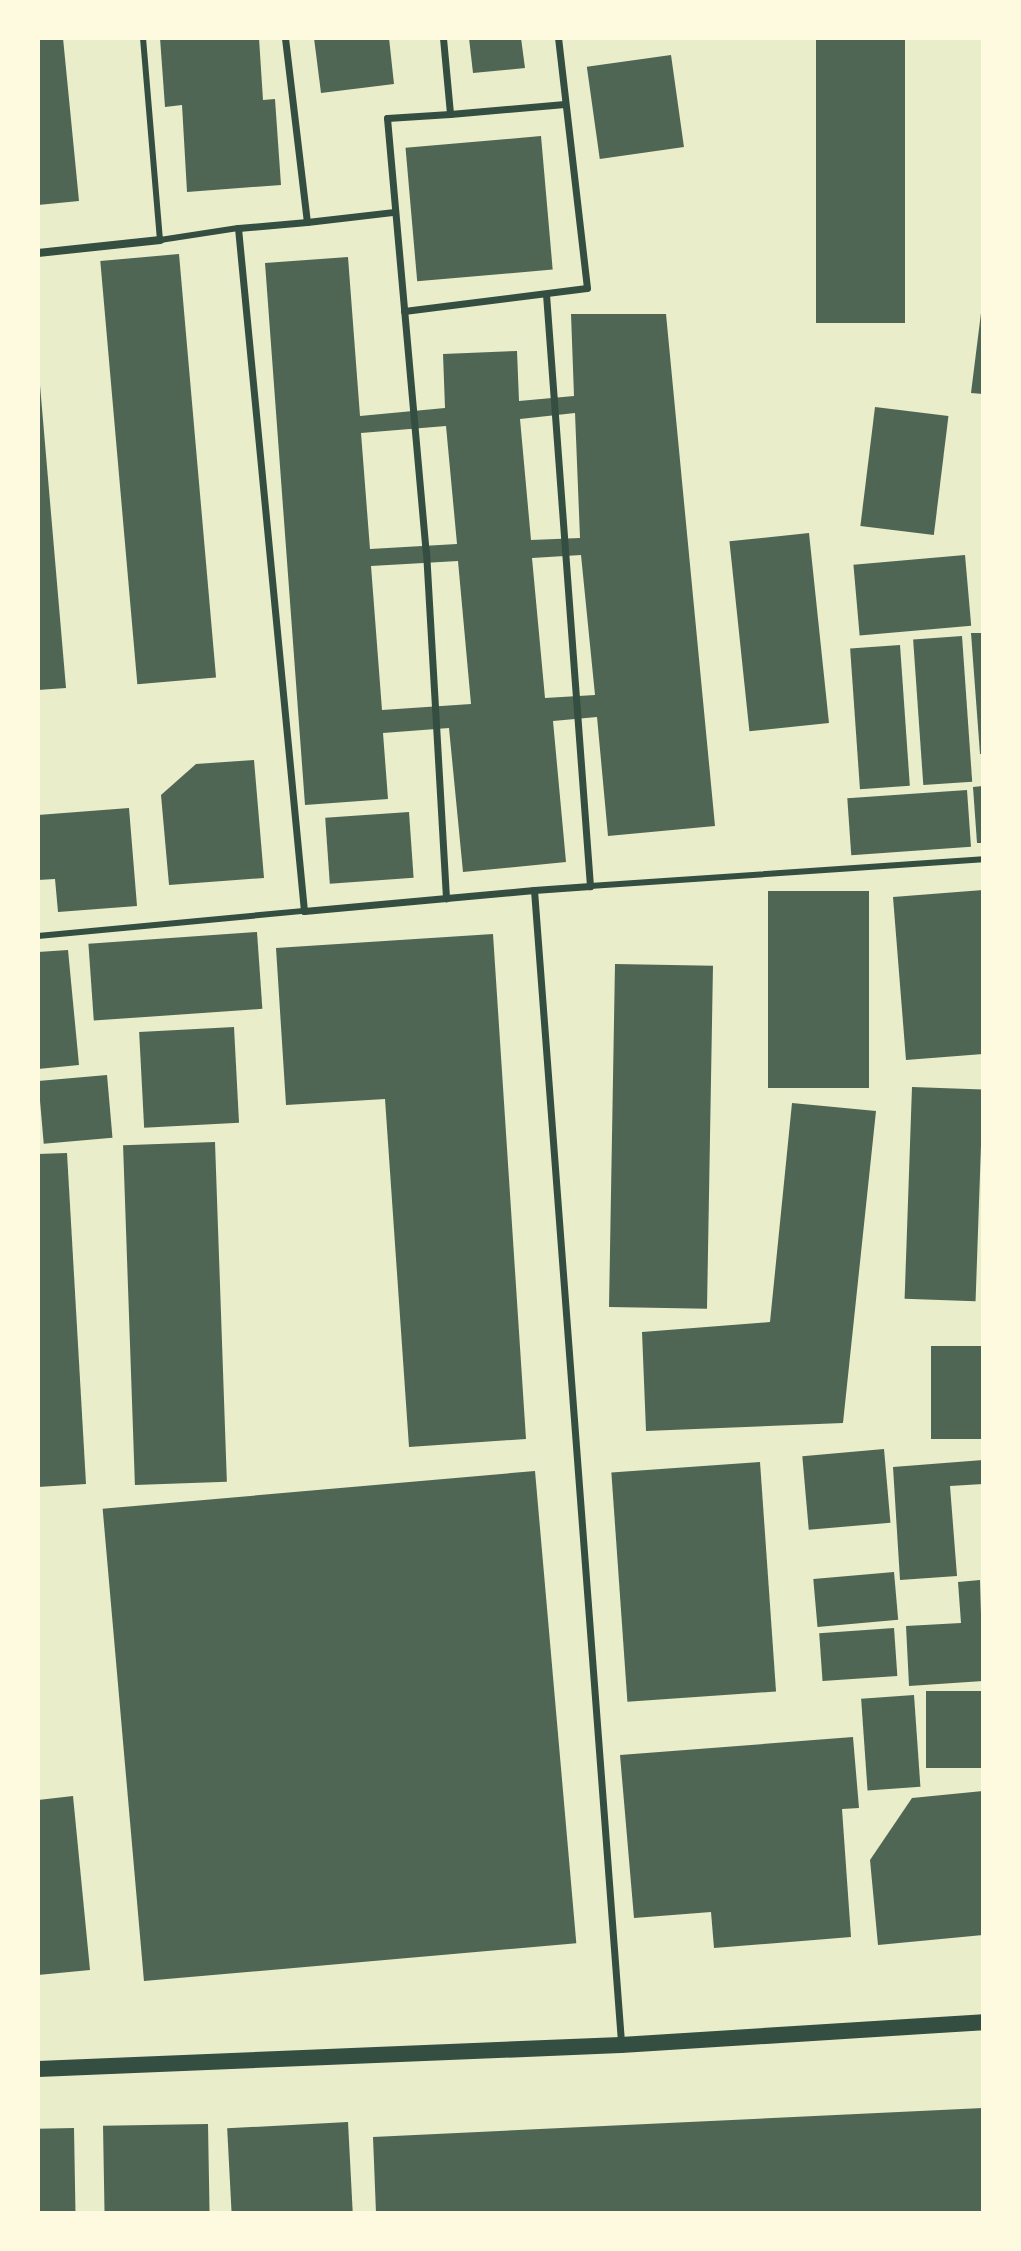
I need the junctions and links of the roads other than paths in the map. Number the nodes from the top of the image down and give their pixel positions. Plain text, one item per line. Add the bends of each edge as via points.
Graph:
1 (143, 38) edge
2 (285, 38) edge
3 (443, 38) edge
4 (558, 38) edge
5 (565, 104) junction
6 (450, 114) junction
7 (394, 212) junction
8 (307, 222) junction
9 (238, 228) junction
10 (160, 240) junction
11 (38, 253) edge
12 (546, 294) junction
13 (404, 311) junction
14 (983, 859) edge
15 (590, 886) junction
16 (534, 890) junction
17 (446, 898) junction
18 (304, 911) junction
19 (38, 936) edge
20 (983, 2022) edge
21 (621, 2045) junction
22 (38, 2069) edge

1 - 10 lane
2 - 8 street
3 - 6 street
4 - 5 street
5 - 6 street
5 - 12 street via 587,288
6 - 7 street via 387,118
7 - 8 street
7 - 13 street
8 - 9 street
9 - 10 lane
9 - 18 street
10 - 11 street
12 - 13 street
12 - 15 street
13 - 17 street via 426,551
14 - 15 lane
15 - 16 street
16 - 17 street
16 - 21 street
17 - 18 street
18 - 19 lane
20 - 21 main road
21 - 22 main road

